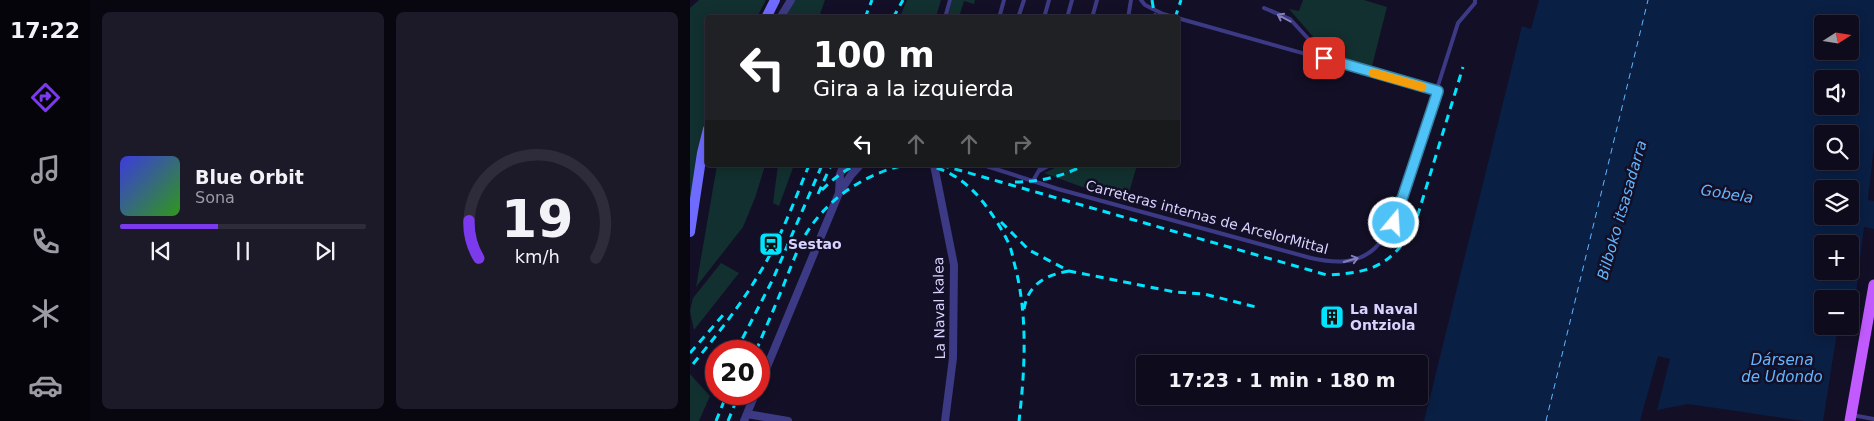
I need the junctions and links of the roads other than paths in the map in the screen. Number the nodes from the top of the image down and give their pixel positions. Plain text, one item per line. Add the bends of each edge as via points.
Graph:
1 (774, 0) edge
2 (791, 0) edge
3 (950, 0) edge
4 (1004, 0) edge
5 (1024, 0) edge
6 (1049, 0) edge
7 (1072, 0) edge
8 (1097, 0) edge
9 (1131, 0) edge
10 (1140, 0) edge
11 (1475, 0) edge
12 (1264, 8) dead end
13 (767, 15) edge
14 (782, 15) edge
15 (945, 15) edge
16 (1000, 15) edge
17 (1019, 15) edge
18 (1045, 15) edge
19 (1067, 15) edge
20 (1093, 15) edge
21 (1128, 15) edge
22 (1167, 15) edge
23 (1180, 19) edge
24 (1324, 58) junction
25 (1438, 91) junction
26 (705, 141) edge
27 (843, 167) edge
28 (858, 167) edge
29 (934, 167) edge
30 (989, 167) edge
31 (1041, 167) edge
32 (1046, 167) edge
33 (1039, 171) junction
34 (1033, 181) junction
35 (839, 192) junction
36 (690, 232) edge
37 (1874, 285) edge
38 (770, 359) edge
39 (751, 405) edge
40 (746, 418) edge
41 (1851, 418) edge
42 (1874, 419) edge
43 (788, 421) edge
44 (946, 421) edge

1 - 13 street
2 - 14 street
3 - 15 lane
4 - 16 lane
5 - 17 lane
6 - 18 lane
7 - 19 lane
8 - 20 lane
9 - 21 lane
10 - 22 lane
11 - 25 lane, Carreteras internas de ArcelorMittal via 1458,23
24 -> 12 lane via 1290,19
23 - 24 lane
24 - 25 lane
34 -> 25 lane, Carreteras internas de ArcelorMittal via 1311,258 1327,262 1347,261 1374,249 1394,223
26 - 36 street
27 - 35 street
28 - 35 street
29 - 44 street, La Naval kalea via 954,266 953,358
30 - 34 lane, Carreteras internas de ArcelorMittal
31 - 33 lane
32 - 33 lane
33 - 34 lane
35 - 38 street
37 - 41 main road
39 - 40 street
40 - 43 street
41 - 42 lane

